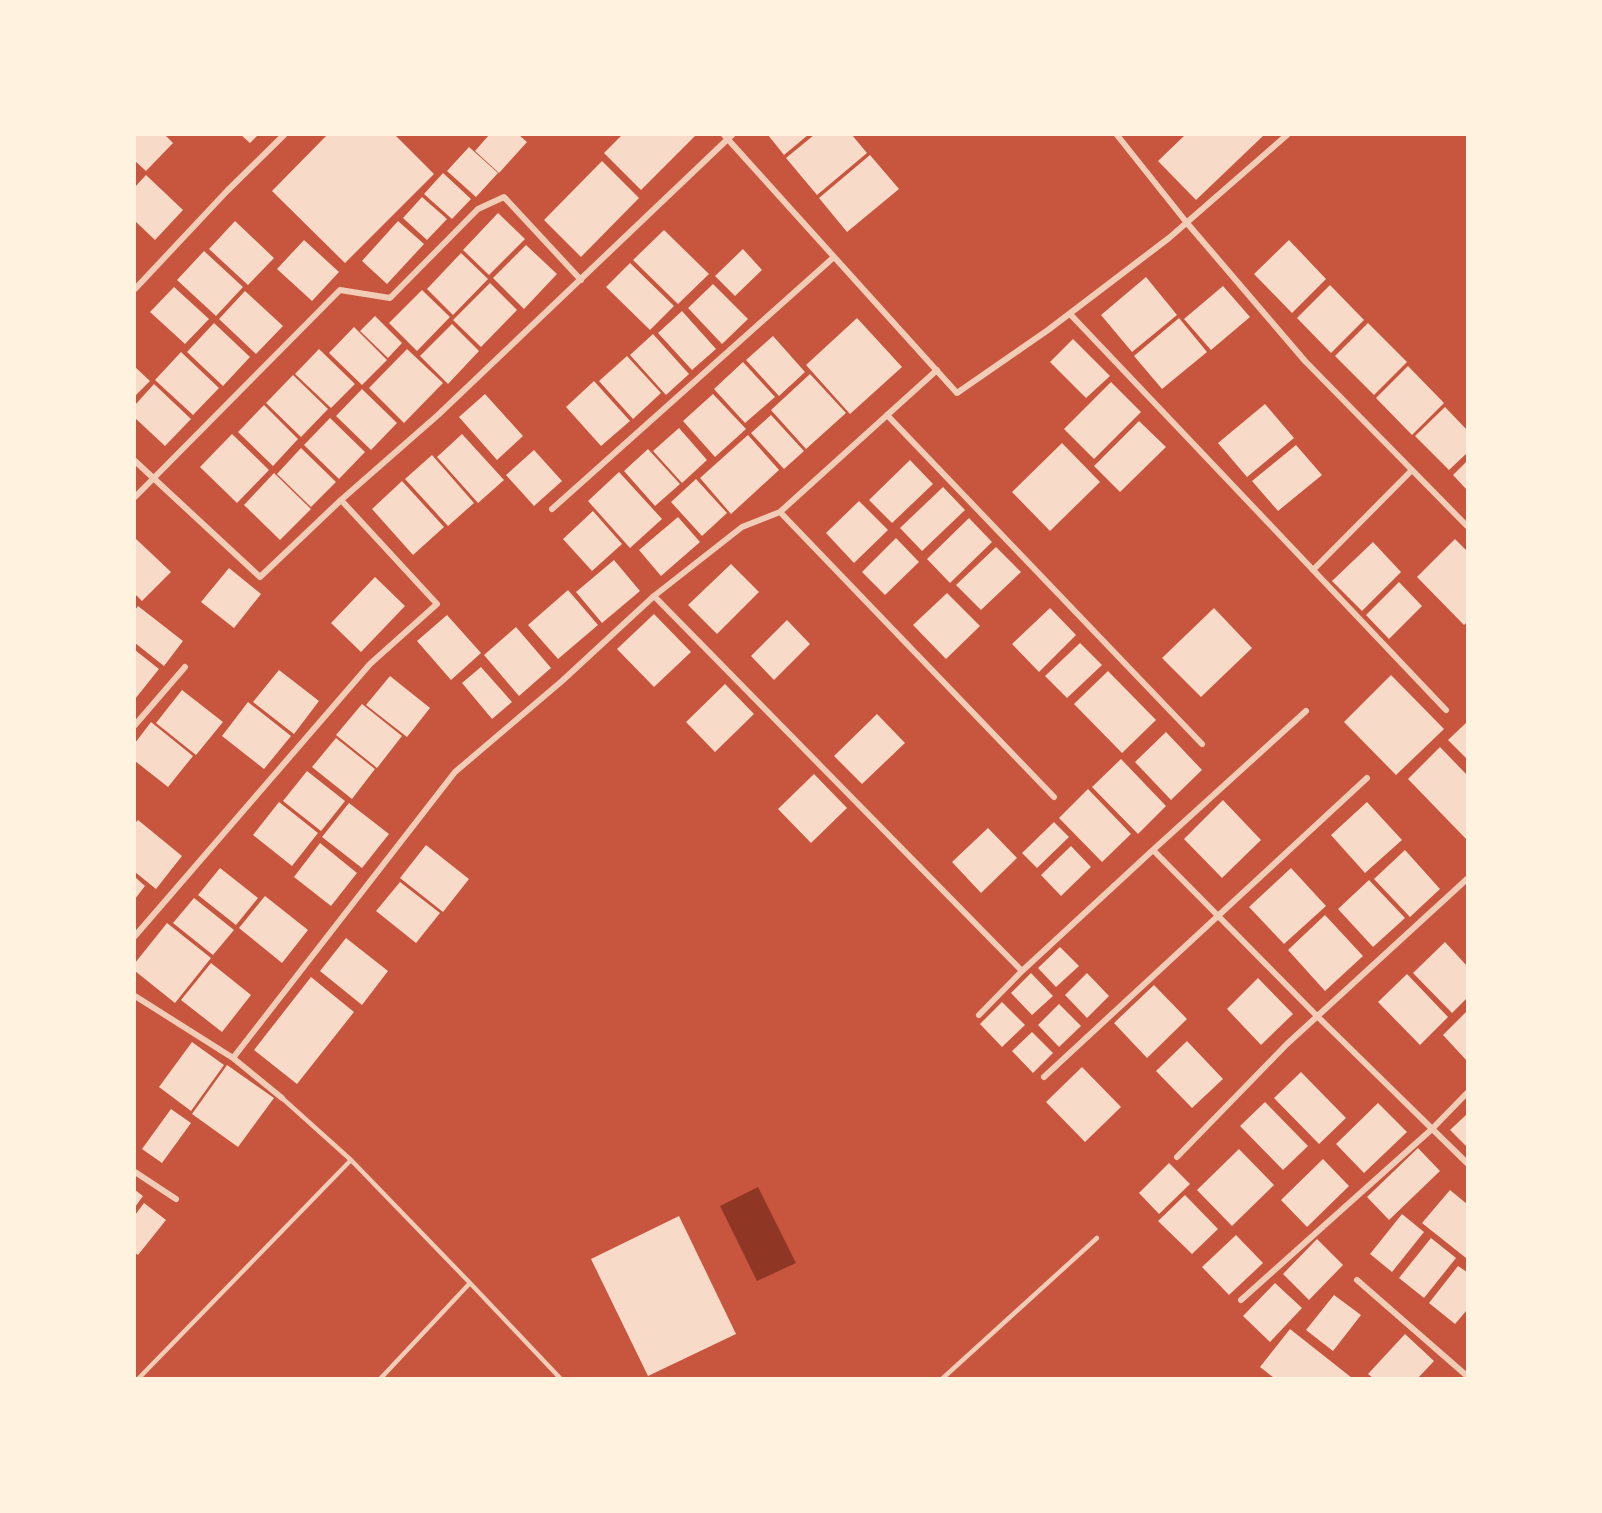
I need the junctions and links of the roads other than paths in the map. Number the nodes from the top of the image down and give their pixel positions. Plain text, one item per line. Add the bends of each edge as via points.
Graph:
1 (284, 135) edge
2 (1117, 135) edge
3 (1287, 135) edge
4 (728, 136) edge
5 (1187, 223) junction
6 (834, 257) junction
7 (580, 280) junction
8 (135, 289) edge
9 (1070, 314) junction
10 (937, 370) junction
11 (887, 415) junction
12 (135, 461) edge
13 (1412, 470) junction
14 (153, 478) junction
15 (135, 497) edge
16 (341, 500) junction
17 (552, 509) dead end
18 (780, 512) junction
19 (1467, 526) edge
20 (1313, 570) junction
21 (654, 596) junction
22 (185, 667) dead end
23 (1446, 710) dead end
24 (1306, 711) dead end
25 (135, 725) edge
26 (1202, 744) dead end
27 (1367, 778) dead end
28 (1054, 797) dead end
29 (1153, 850) junction
30 (1467, 879) edge
31 (1218, 915) junction
32 (135, 936) edge
33 (1023, 971) junction
34 (135, 996) edge
35 (979, 1015) dead end
36 (1317, 1016) junction
37 (233, 1058) junction
38 (1044, 1077) dead end
39 (1467, 1094) edge
40 (282, 1098) joint
41 (1432, 1129) junction
42 (1177, 1157) dead end
43 (351, 1160) junction
44 (1467, 1163) edge
45 (135, 1172) edge
46 (176, 1199) dead end
47 (1097, 1238) dead end
48 (1357, 1280) dead end
49 (470, 1283) junction
50 (1242, 1300) dead end
51 (1467, 1376) edge
52 (140, 1378) edge
53 (381, 1378) edge
54 (560, 1378) edge
55 (943, 1378) edge

1 - 8 street
2 - 5 street
3 - 5 street
4 - 6 street
4 - 7 street
5 - 9 street
5 - 13 street via 1305,361
6 - 10 street
6 - 17 street
7 - 14 street via 504,197 478,209 390,298 340,290
7 - 16 street via 438,415
9 - 10 street via 957,393
9 - 20 street
10 - 11 street
11 - 18 street
11 - 26 street
12 - 14 street
13 - 19 street
13 - 20 street
14 - 15 street
14 - 16 street via 260,578
16 - 32 street via 437,604 370,664
18 - 21 street via 742,527
18 - 28 street
20 - 23 street
21 - 33 street
21 - 37 street via 455,772
22 - 25 street
24 - 29 street
27 - 31 street
29 - 31 street
29 - 33 street
30 - 36 street
31 - 36 street
31 - 38 street
33 - 35 street
34 - 37 street
36 - 41 street
36 - 42 street
37 - 40 street
39 - 41 street
40 - 43 lane
41 - 44 street
41 - 50 street
43 - 49 lane
43 - 52 lane
45 - 46 street
47 - 55 lane
48 - 51 street
49 - 53 lane
49 - 54 lane

